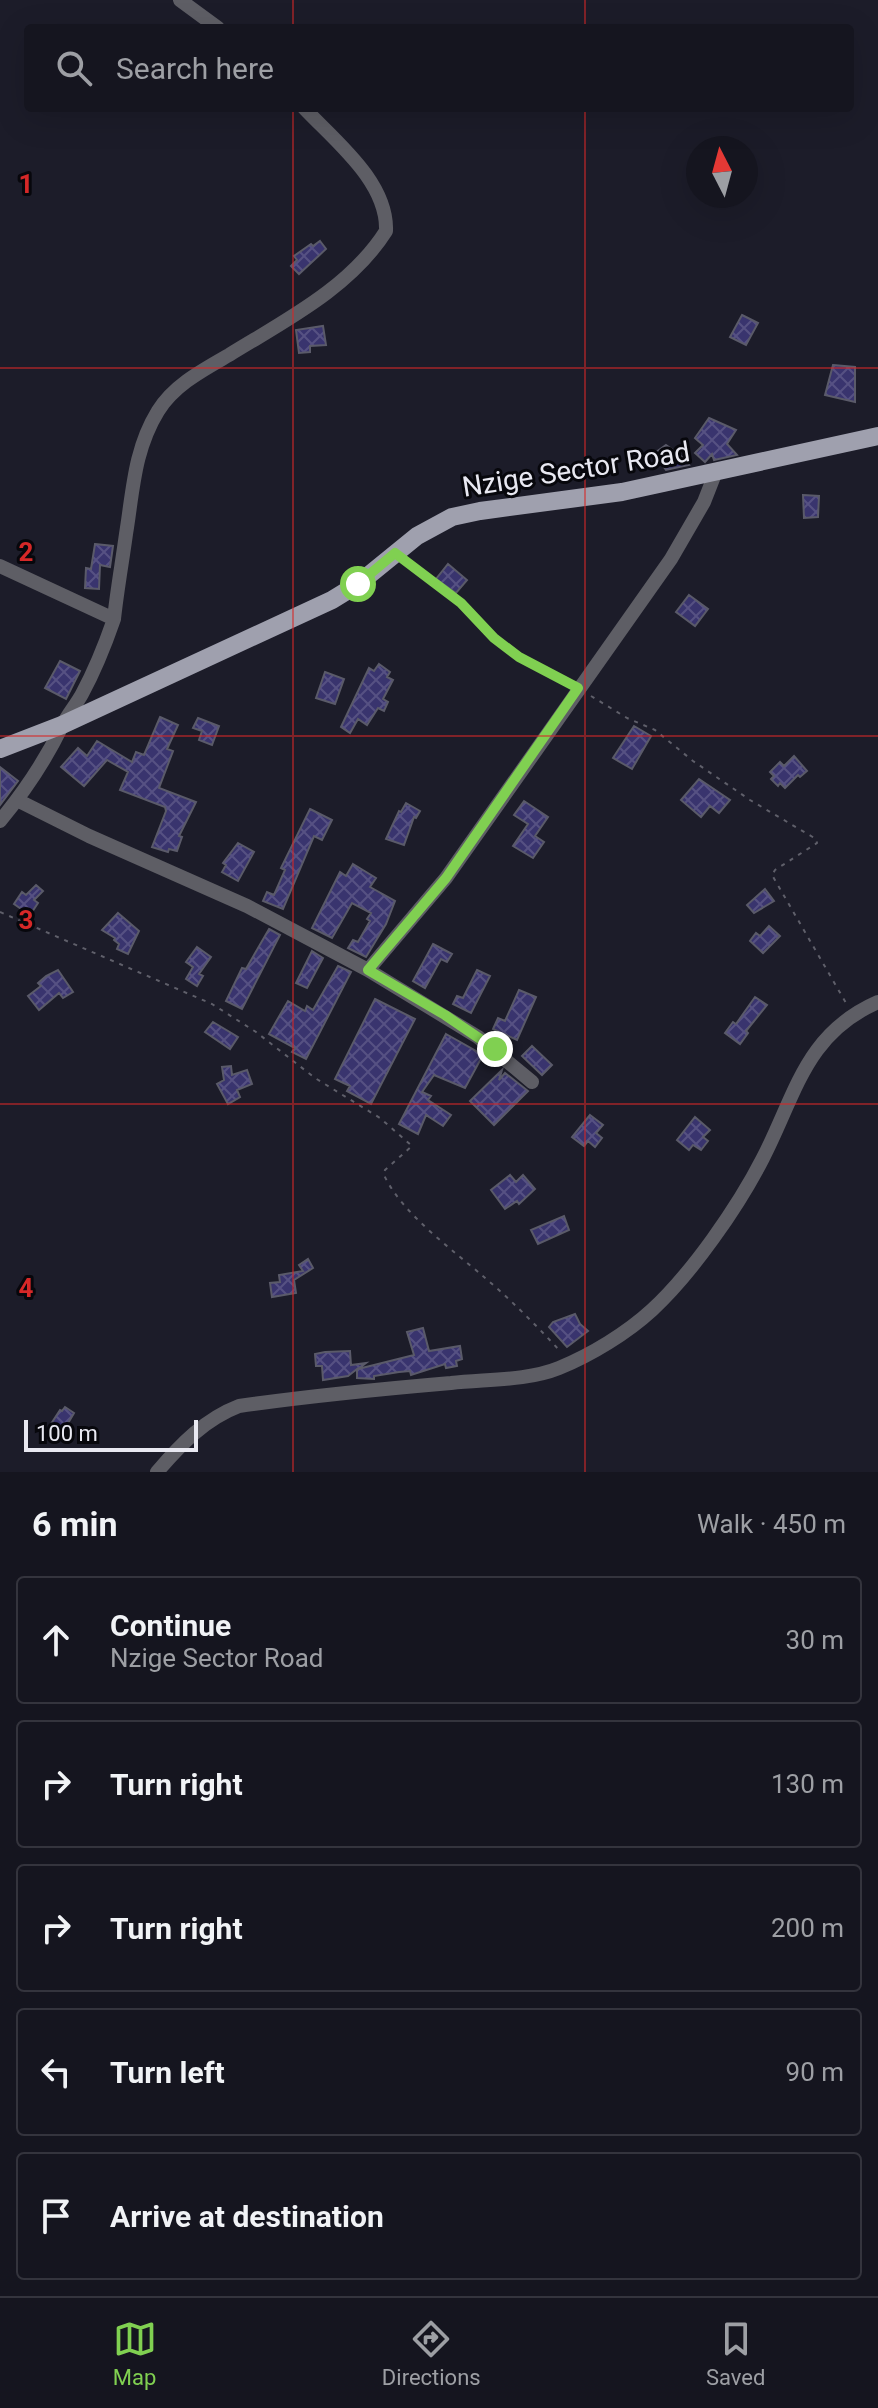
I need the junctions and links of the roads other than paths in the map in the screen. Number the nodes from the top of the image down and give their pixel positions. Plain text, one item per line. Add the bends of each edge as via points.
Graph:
1 (180, 0) edge
2 (213, 24) edge
3 (308, 112) edge
4 (878, 436) edge
5 (715, 474) junction
6 (0, 566) edge
7 (114, 619) junction
8 (62, 725) junction
9 (0, 749) edge
10 (17, 800) junction
11 (0, 821) edge
12 (368, 970) junction
13 (878, 1002) edge
14 (532, 1082) dead end
15 (157, 1472) edge

1 - 2 street
3 - 7 street via 370,183 384,211 386,231 360,263 321,296 187,380 159,409 135,467
4 - 5 main road, Nzige Sector Road
5 - 8 main road, Nzige Sector Road via 452,517 332,600
5 - 12 street via 671,559 446,878
6 - 7 street
7 - 8 street via 93,671
8 - 9 main road, Nzige Sector Road
8 - 10 street
10 - 11 street
10 - 12 street via 247,906
12 - 14 street via 478,1037
13 - 15 street via 852,1015 811,1056 756,1171 728,1216 650,1313 550,1371 239,1406 206,1423

